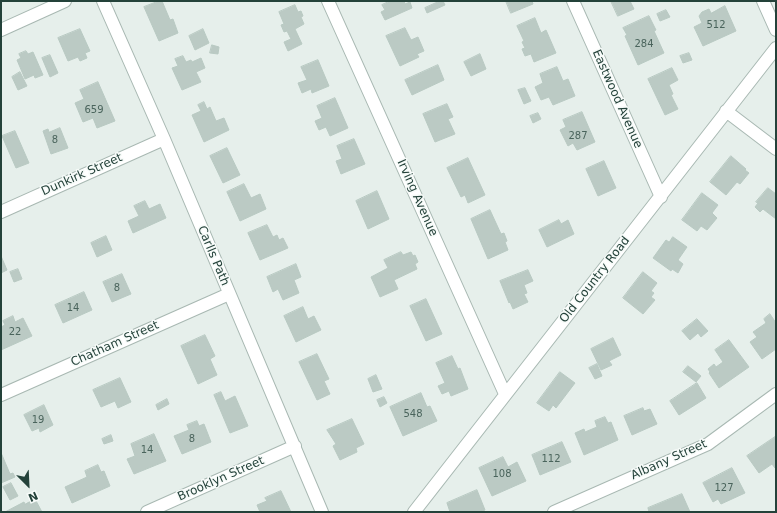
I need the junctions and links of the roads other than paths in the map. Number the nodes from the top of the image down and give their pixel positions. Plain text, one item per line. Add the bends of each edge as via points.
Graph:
1 (65, 1) edge
2 (103, 1) edge
3 (328, 1) edge
4 (572, 1) edge
5 (763, 1) edge
6 (1, 30) edge
7 (776, 30) edge
8 (776, 48) edge
9 (726, 111) junction
10 (164, 139) junction
11 (776, 149) edge
12 (661, 196) junction
13 (1, 212) edge
14 (229, 294) junction
15 (505, 394) junction
16 (776, 394) edge
17 (1, 395) edge
18 (295, 446) junction
19 (147, 512) edge
20 (322, 512) edge
21 (414, 512) edge
22 (554, 512) edge

1 - 6 street
2 - 10 street, Carlls Path
3 - 15 street, Irving Avenue
4 - 12 street, Eastwood Avenue
5 - 7 street
8 - 9 street, Old Country Road
9 - 11 street
9 - 12 street, Old Country Road
10 - 13 street, Dunkirk Street
10 - 14 street, Carlls Path
12 - 15 street, Old Country Road
14 - 17 street, Chatham Street
14 - 18 street, Carlls Path
15 - 21 street, Old Country Road
16 - 22 street, Albany Street via 708,444
18 - 19 street, Brooklyn Street
18 - 20 street, Carlls Path

